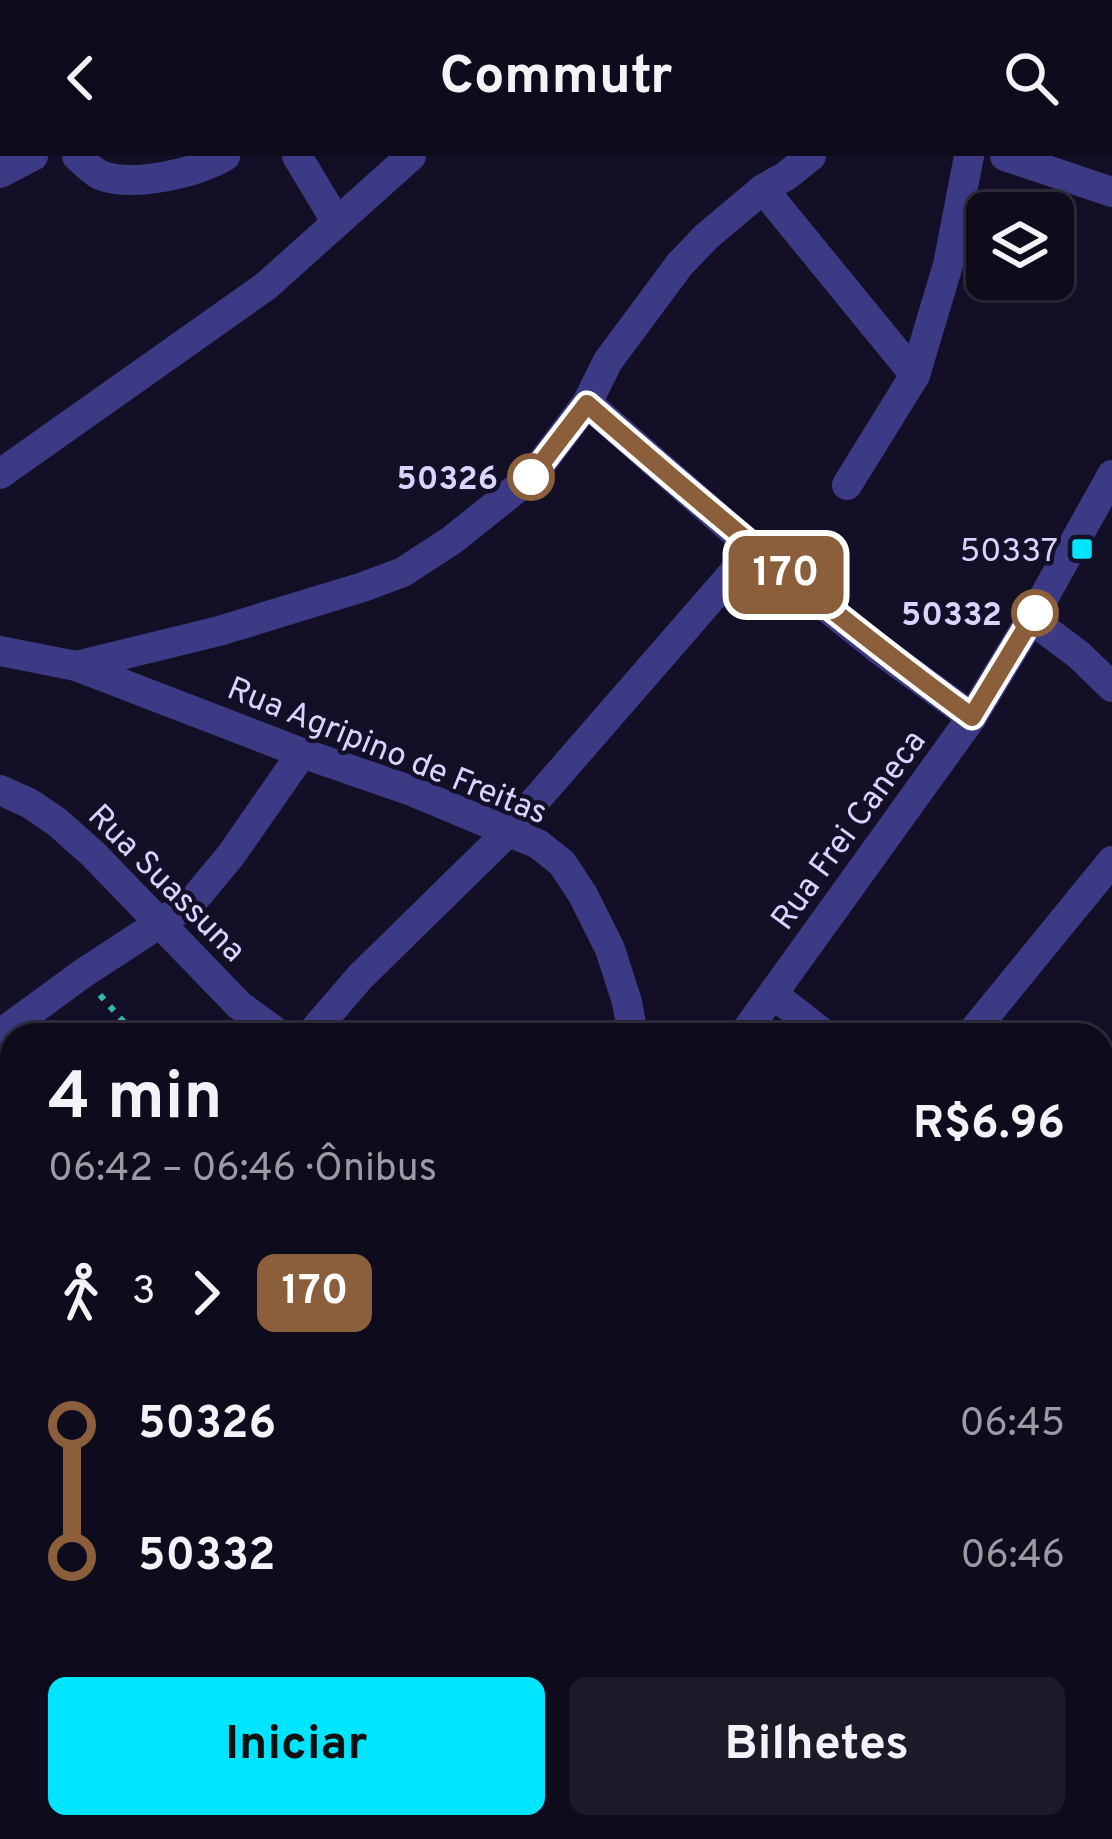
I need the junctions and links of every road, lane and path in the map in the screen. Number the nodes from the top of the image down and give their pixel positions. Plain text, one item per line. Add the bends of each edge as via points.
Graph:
1 (33, 156) edge
2 (77, 156) edge
3 (225, 156) edge
4 (297, 156) edge
5 (411, 156) edge
6 (812, 156) edge
7 (969, 156) edge
8 (1005, 156) edge
9 (0, 173) edge
10 (773, 174) edge
11 (1112, 191) edge
12 (336, 221) junction
13 (915, 375) junction
14 (587, 404) junction
15 (0, 474) edge
16 (1112, 475) edge
17 (847, 485) dead end
18 (754, 549) junction
19 (1031, 619) junction
20 (0, 651) edge
21 (76, 666) junction
22 (1112, 688) edge
23 (972, 717) junction
24 (302, 753) junction
25 (0, 790) edge
26 (509, 831) junction
27 (1112, 861) edge
28 (160, 922) junction
29 (82, 974) junction
30 (772, 994) junction
31 (15, 1023) edge
32 (125, 1023) edge
33 (264, 1023) edge
34 (320, 1023) edge
35 (631, 1023) edge
36 (751, 1023) edge
37 (809, 1023) edge
38 (980, 1023) edge

1 - 9 street
2 - 3 street via 100,175 126,178 184,173
4 - 12 street
5 - 12 street
6 - 10 street, Rua Agripino de Freitas
7 - 13 street
8 - 11 street
10 - 13 street
10 - 14 street, Rua Agripino de Freitas via 680,264 608,361
12 - 15 street via 266,286
13 - 17 street
14 - 18 street
14 - 21 street, Rua Agripino de Freitas via 531,477 403,572 220,631
16 - 19 street, Rua Frei Caneca
18 - 23 street
18 - 26 street
19 - 22 street
19 - 23 street, Rua Frei Caneca
20 - 21 street, Rua Agripino de Freitas
21 - 24 street, Rua Agripino de Freitas
23 - 30 street, Rua Frei Caneca
24 - 26 street, Rua Agripino de Freitas
24 - 28 street via 231,856 192,902
25 - 28 street, Rua Suassuna via 57,822
26 - 34 street
26 - 35 street, Rua Agripino de Freitas via 552,854 583,895 610,949
27 - 38 street
28 - 29 street
28 - 33 street, Rua Suassuna
29 - 31 street
29 - 32 path
30 - 36 street, Rua Frei Caneca
30 - 37 street

